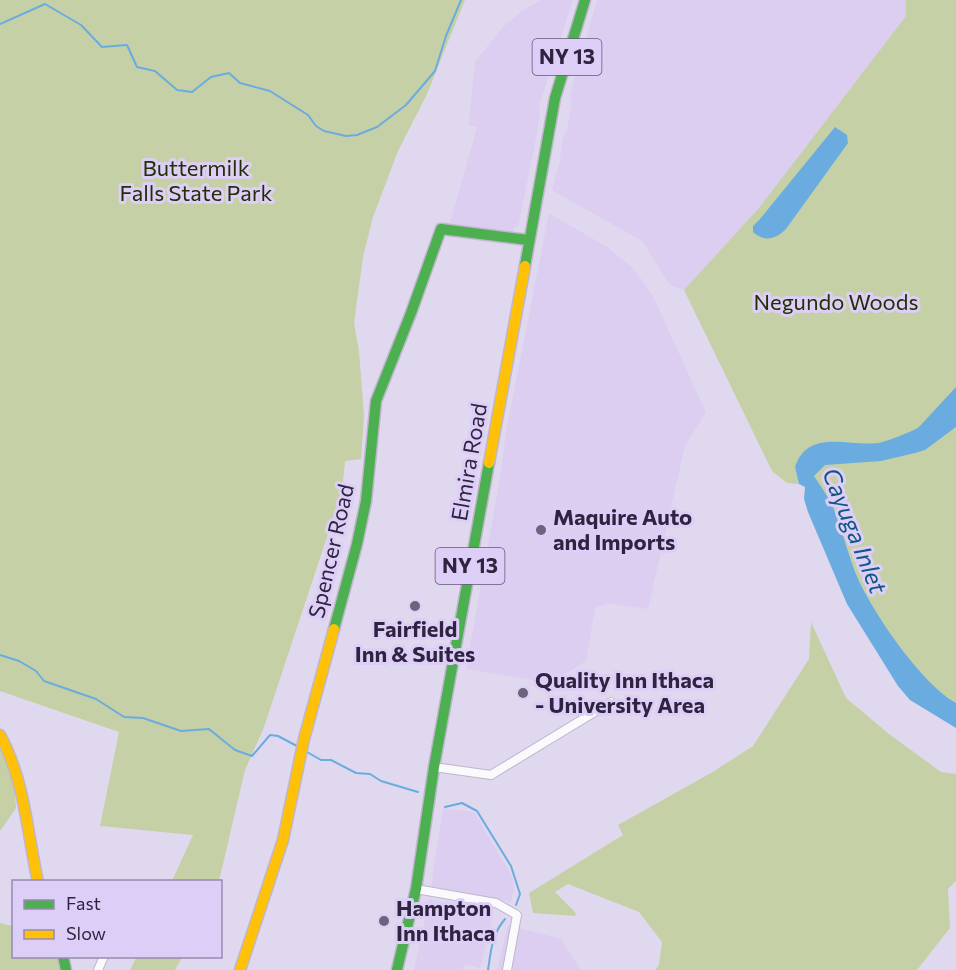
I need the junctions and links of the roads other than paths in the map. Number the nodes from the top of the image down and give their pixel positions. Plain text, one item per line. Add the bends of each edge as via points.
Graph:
1 (585, 0) edge
2 (528, 240) junction
3 (611, 702) dead end
4 (0, 735) edge
5 (434, 767) junction
6 (38, 880) edge
7 (416, 889) junction
8 (240, 970) edge
9 (397, 970) edge
10 (507, 970) edge

1 - 2 main road, Elmira Road / NY 13 via 555,98
2 - 5 main road, Elmira Road / NY 13
2 - 8 main road, Spencer Road via 441,229 376,401 366,501 357,544 304,739 283,840
3 - 5 street via 491,775
4 - 6 main road via 17,774
5 - 7 main road, Elmira Road / NY 13
7 - 9 main road, Elmira Road / NY 13
7 - 10 street via 496,903 517,915

